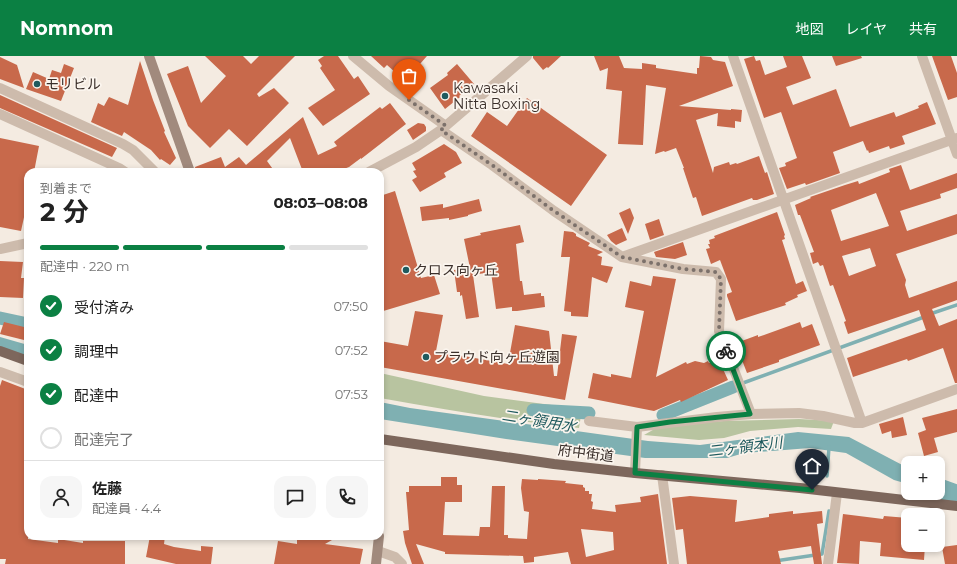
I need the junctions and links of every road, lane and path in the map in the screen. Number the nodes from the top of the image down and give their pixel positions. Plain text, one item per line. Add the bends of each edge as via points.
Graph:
1 (149, 56) edge
2 (353, 56) edge
3 (733, 56) edge
4 (922, 56) edge
5 (523, 57) edge
6 (0, 88) edge
7 (0, 114) edge
8 (444, 128) junction
9 (955, 139) edge
10 (957, 154) edge
11 (119, 168) edge
12 (151, 168) edge
13 (189, 168) edge
14 (377, 168) edge
15 (784, 200) junction
16 (24, 244) edge
17 (0, 249) edge
18 (622, 257) junction
19 (0, 351) edge
20 (24, 360) edge
21 (0, 372) edge
22 (24, 381) edge
23 (957, 389) edge
24 (750, 414) junction
25 (589, 421) dead end
26 (862, 423) junction
27 (637, 430) junction
28 (384, 440) edge
29 (635, 473) junction
30 (662, 475) junction
31 (837, 493) junction
32 (901, 498) edge
33 (936, 500) edge
34 (957, 506) edge
35 (379, 540) edge
36 (378, 551) junction
37 (376, 564) edge
38 (402, 564) edge
39 (674, 564) edge
40 (828, 564) edge

1 - 13 street
2 - 8 street
3 - 15 street
4 - 9 street
5 - 8 street
6 - 12 street via 123,144
7 - 11 street
8 - 14 street via 416,147
8 - 18 street via 554,211
9 - 10 street
9 - 15 street
15 - 18 street
15 - 26 street
16 - 17 street
18 - 24 street via 683,269 716,272 721,279 719,331
19 - 20 main road
21 - 22 street
23 - 26 street
24 - 26 street via 799,413
24 - 27 street via 670,422
25 - 27 street
27 - 29 street
28 - 29 main road, 府中街道
29 - 30 main road, 府中街道
30 - 31 main road, 府中街道
30 - 39 street
31 - 32 main road, 府中街道
31 - 40 street
33 - 34 main road, 府中街道
35 - 36 street
36 - 37 street
36 - 38 street via 395,557

